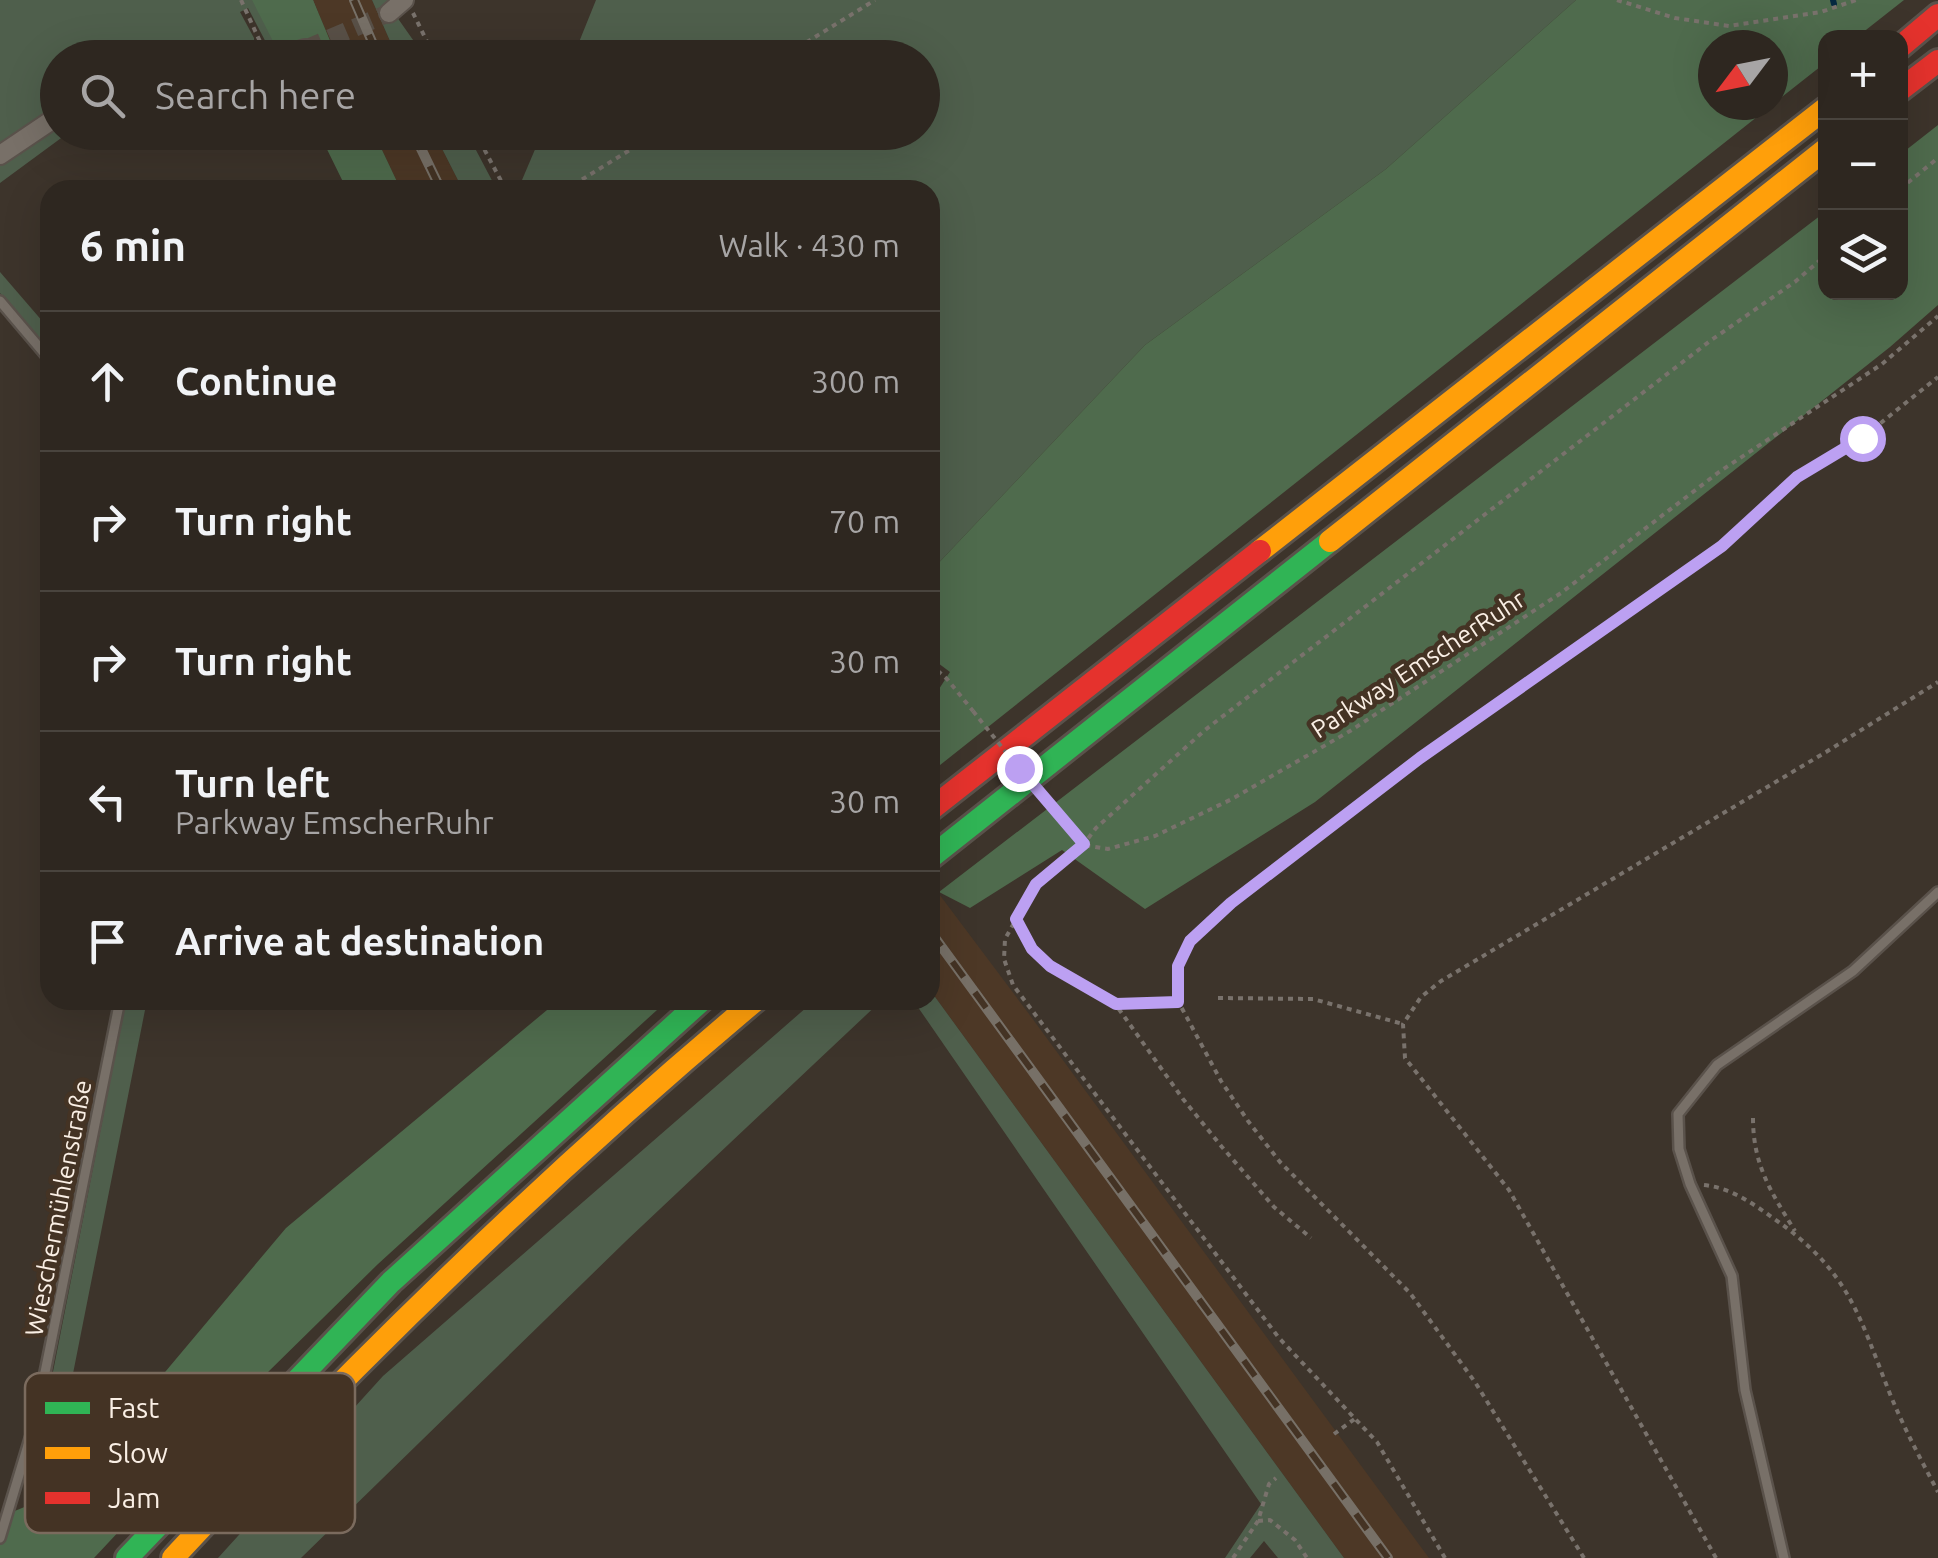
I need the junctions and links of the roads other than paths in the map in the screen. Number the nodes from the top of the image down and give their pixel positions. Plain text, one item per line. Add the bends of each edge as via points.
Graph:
1 (405, 0) edge
2 (388, 12) tunnel mouth
3 (1938, 15) edge
4 (1908, 40) edge
5 (1938, 62) edge
6 (1908, 84) edge
7 (1818, 114) edge
8 (40, 128) edge
9 (0, 155) edge
10 (1818, 155) edge
11 (0, 301) edge
12 (40, 348) edge
13 (940, 802) edge
14 (940, 850) edge
15 (1938, 892) edge
16 (118, 1010) edge
17 (691, 1010) edge
18 (745, 1010) edge
19 (45, 1373) edge
20 (302, 1373) edge
21 (349, 1373) edge
22 (25, 1455) edge
23 (150, 1533) edge
24 (195, 1533) edge
25 (0, 1538) edge
26 (127, 1558) edge
27 (172, 1558) edge
28 (1784, 1558) edge

1 - 2 street
3 - 4 highway
5 - 6 highway
7 - 13 highway
8 - 9 street
10 - 14 highway
11 - 12 lane
15 - 28 lane via 1853,972 1717,1065 1678,1114 1690,1184 1732,1276 1746,1390
16 - 19 lane, Wieschermühlenstraße
17 - 20 highway via 540,1143
18 - 21 highway via 562,1170
22 - 25 lane, Wieschermühlenstraße
23 - 26 highway
24 - 27 highway

